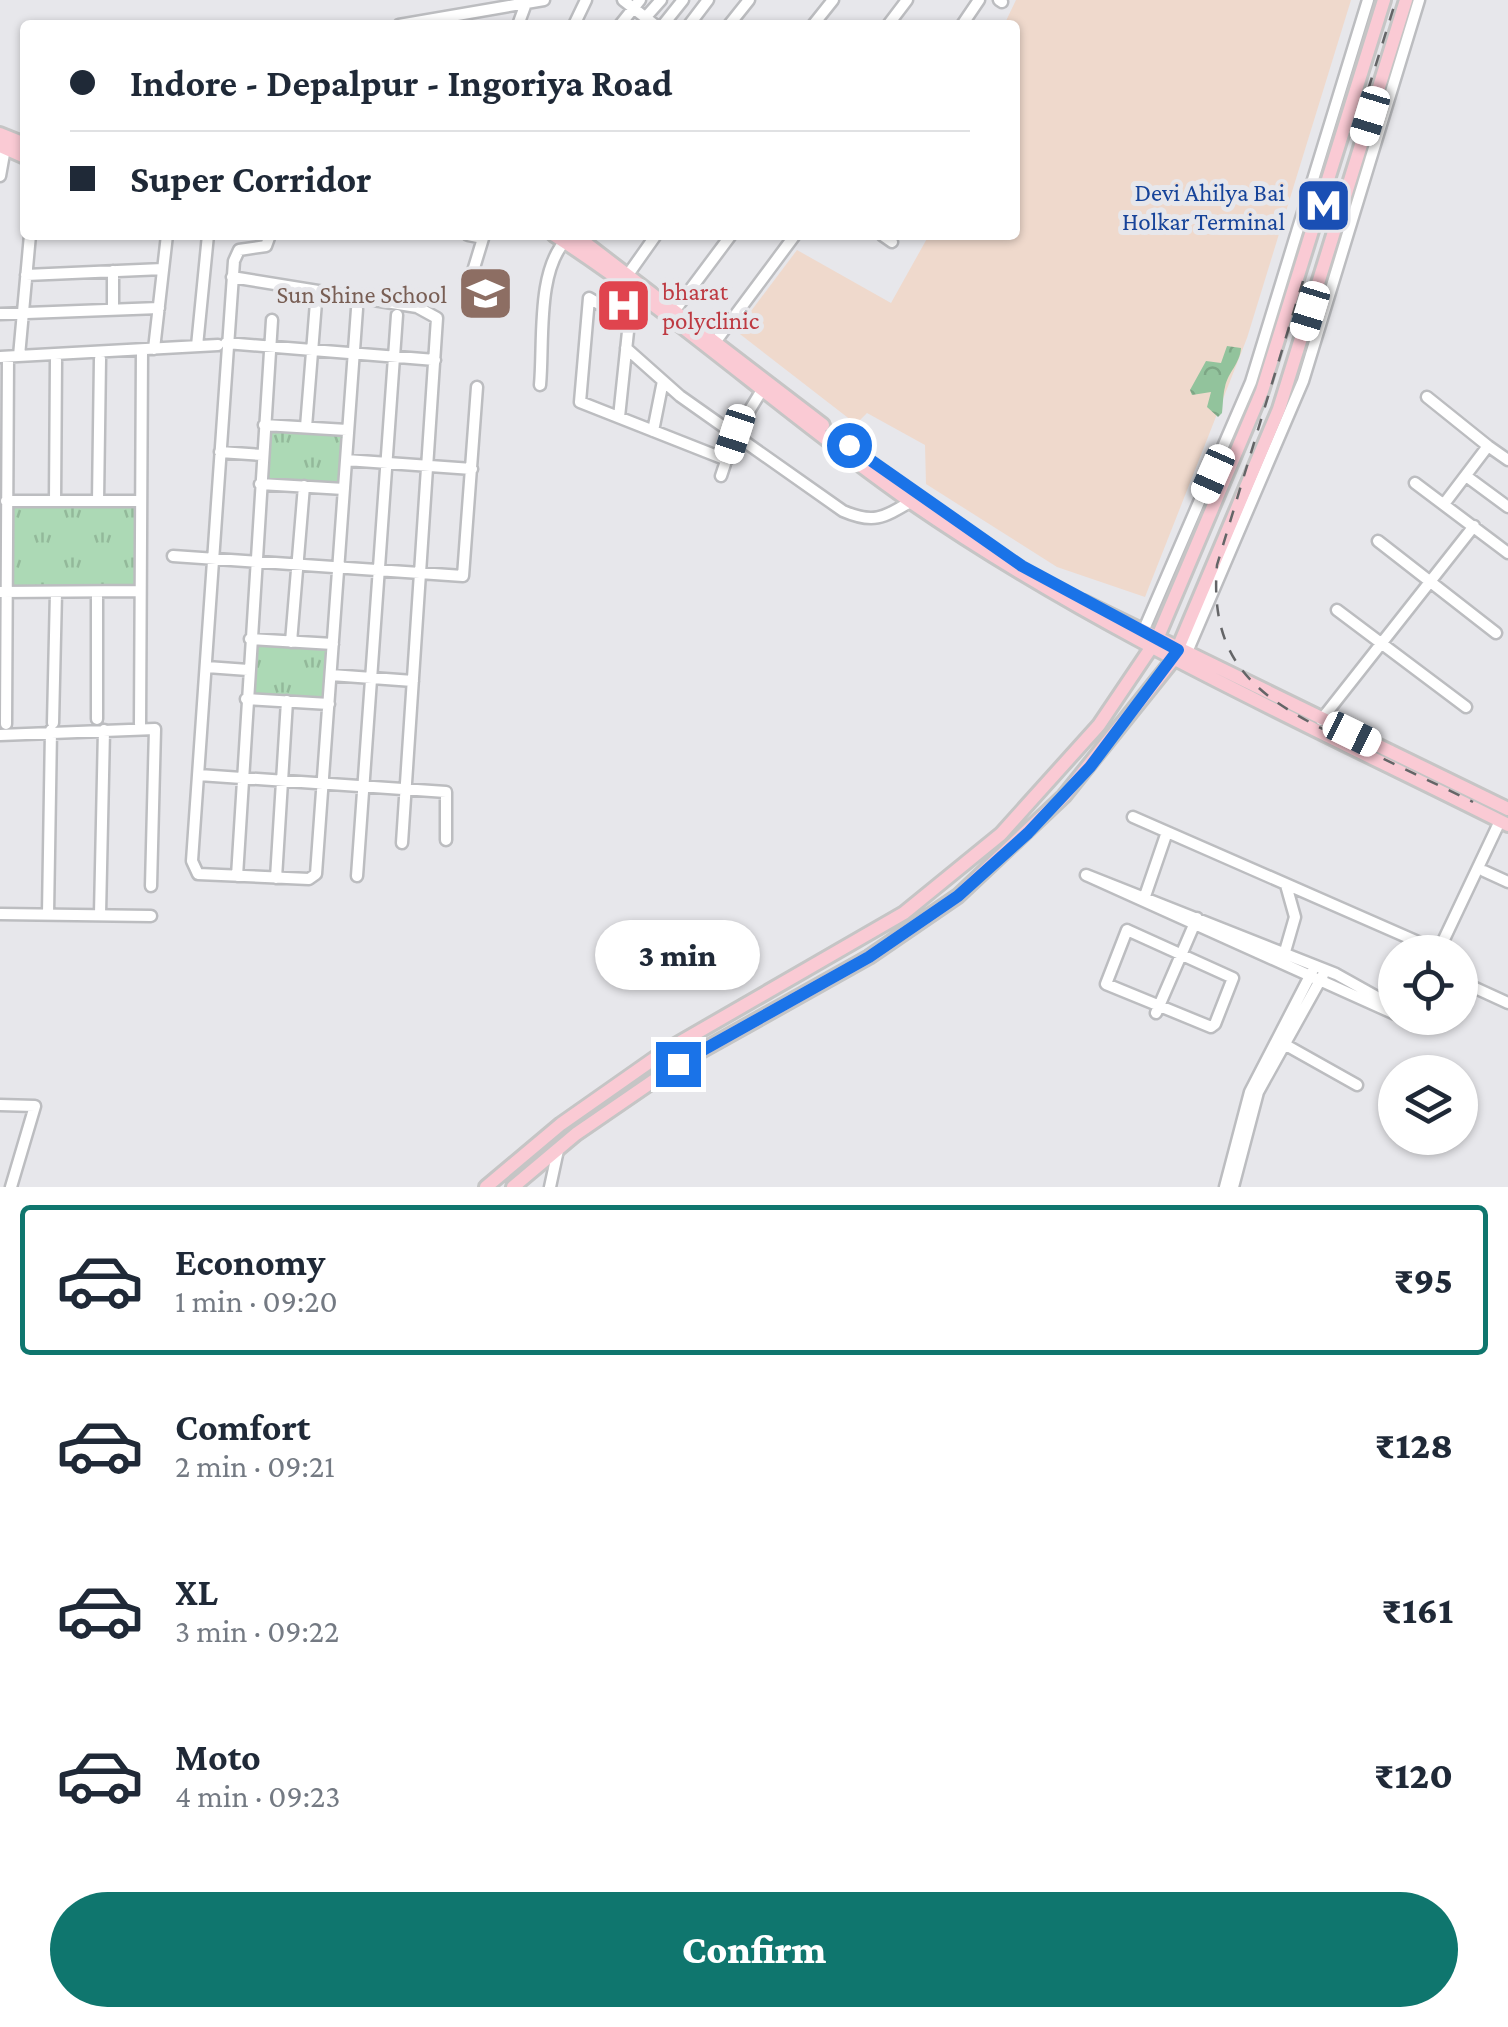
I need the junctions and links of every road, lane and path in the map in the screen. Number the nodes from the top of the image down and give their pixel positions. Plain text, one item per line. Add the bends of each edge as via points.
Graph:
1 (544, 0) edge
2 (623, 0) edge
3 (683, 0) edge
4 (708, 0) edge
5 (749, 0) edge
6 (834, 0) edge
7 (907, 0) edge
8 (1368, 0) edge
9 (1384, 0) edge
10 (1406, 0) edge
11 (1419, 0) edge
12 (636, 4) edge
13 (525, 6) junction
14 (699, 12) junction
15 (461, 20) edge
16 (520, 20) edge
17 (667, 20) edge
18 (693, 20) edge
19 (734, 20) edge
20 (817, 20) edge
21 (892, 20) edge
22 (3, 147) edge
23 (0, 176) edge
24 (30, 240) edge
25 (166, 240) edge
26 (208, 240) edge
27 (268, 240) edge
28 (483, 240) edge
29 (564, 240) edge
30 (570, 240) edge
31 (571, 240) edge
32 (652, 240) edge
33 (727, 240) edge
34 (792, 240) edge
35 (163, 270) junction
36 (113, 271) junction
37 (26, 275) junction
38 (627, 276) junction
39 (232, 277) junction
40 (470, 282) dead end
41 (316, 302) dead end
42 (645, 302) junction
43 (159, 308) junction
44 (357, 309) dead end
45 (113, 310) junction
46 (23, 313) junction
47 (0, 314) edge
48 (397, 315) dead end
49 (672, 315) junction
50 (272, 320) dead end
51 (629, 322) junction
52 (716, 341) junction
53 (222, 344) junction
54 (198, 346) junction
55 (270, 346) junction
56 (626, 348) junction
57 (148, 349) junction
58 (312, 350) junction
59 (352, 353) junction
60 (9, 357) edge
61 (394, 357) junction
62 (100, 359) dead end
63 (56, 360) dead end
64 (436, 360) junction
65 (662, 381) junction
66 (540, 385) dead end
67 (477, 388) dead end
68 (762, 390) junction
69 (1428, 397) dead end
70 (620, 417) junction
71 (264, 424) junction
72 (306, 427) junction
73 (348, 430) junction
74 (652, 431) junction
75 (735, 434) junction
76 (1488, 446) junction
77 (220, 452) junction
78 (262, 455) junction
79 (346, 460) junction
80 (726, 460) junction
81 (1508, 460) edge
82 (385, 463) junction
83 (428, 466) junction
84 (472, 469) junction
85 (721, 476) dead end
86 (1466, 476) junction
87 (1414, 483) dead end
88 (260, 484) junction
89 (304, 486) junction
90 (344, 489) junction
91 (6, 501) junction
92 (56, 501) junction
93 (98, 501) junction
94 (140, 501) junction
95 (910, 502) junction
96 (1444, 504) junction
97 (1508, 507) edge
98 (1474, 526) junction
99 (1378, 541) dead end
100 (1508, 553) edge
101 (173, 556) dead end
102 (213, 560) junction
103 (255, 562) junction
104 (298, 565) junction
105 (338, 568) junction
106 (377, 570) junction
107 (420, 573) junction
108 (1431, 584) junction
109 (139, 591) junction
110 (3, 592) edge
111 (56, 592) junction
112 (96, 592) junction
113 (1337, 610) dead end
114 (1496, 633) dead end
115 (250, 639) junction
116 (1147, 640) junction
117 (291, 642) junction
118 (1383, 643) junction
119 (333, 644) junction
120 (1180, 657) junction
121 (207, 666) junction
122 (248, 670) junction
123 (331, 675) junction
124 (370, 678) junction
125 (413, 681) junction
126 (1250, 686) junction
127 (246, 699) junction
128 (287, 701) junction
129 (1254, 702) junction
130 (329, 704) junction
131 (1466, 708) dead end
132 (97, 719) dead end
133 (1320, 720) junction
134 (140, 724) dead end
135 (52, 727) junction
136 (3, 729) edge
137 (104, 730) junction
138 (199, 776) junction
139 (241, 778) junction
140 (282, 781) junction
141 (324, 784) junction
142 (364, 786) junction
143 (406, 790) junction
144 (1132, 817) dead end
145 (1506, 820) edge
146 (1167, 832) junction
147 (446, 840) dead end
148 (402, 843) dead end
149 (1484, 871) junction
150 (237, 876) junction
151 (357, 876) dead end
152 (276, 878) junction
153 (1508, 882) edge
154 (1286, 884) junction
155 (152, 886) dead end
156 (1145, 896) junction
157 (0, 914) edge
158 (48, 914) junction
159 (100, 914) junction
160 (151, 916) dead end
161 (1195, 921) junction
162 (1402, 935) edge
163 (1449, 935) edge
164 (1450, 935) edge
165 (1182, 953) junction
166 (1284, 954) junction
167 (1318, 972) junction
168 (1478, 989) edge
169 (1378, 1003) edge
170 (1508, 1003) edge
171 (1158, 1009) junction
172 (1284, 1044) junction
173 (1357, 1085) dead end
174 (0, 1105) edge
175 (558, 1150) junction
176 (12, 1187) edge
177 (486, 1187) edge
178 (513, 1187) edge
179 (550, 1187) edge
180 (1225, 1187) edge
181 (1233, 1187) edge

1 - 13 street
2 - 12 street
3 - 14 street
3 - 17 street
4 - 14 street
5 - 19 street
6 - 20 street
7 - 21 street
8 - 116 street via 1251,382
9 - 116 main road via 1262,391
10 - 120 main road via 1278,409
11 - 120 street via 1303,381
13 - 15 street
13 - 16 street
14 - 18 street
22 - 23 street
24 - 37 street
25 - 35 street
26 - 54 street
27 - 39 street via 236,254
28 - 40 street
29 - 66 street via 546,278
30 - 42 main road
31 - 38 main road
32 - 38 street
33 - 49 street
34 - 52 street
35 - 36 street
35 - 43 street
36 - 37 street
36 - 45 street
37 - 46 street
38 - 49 main road
39 - 53 street
39 - 64 street via 427,309 437,318
41 - 58 street
42 - 49 main road
42 - 51 street
43 - 45 street
43 - 57 street
44 - 59 street
45 - 46 street
46 - 47 street
46 - 60 street
48 - 61 street
49 - 52 main road
49 - 68 main road
50 - 55 street
51 - 56 street
51 - 70 street via 589,298 580,402
52 - 116 main road via 926,502
53 - 54 street
53 - 55 street
53 - 77 street
54 - 57 street
55 - 58 street
55 - 71 street
56 - 65 street
56 - 70 street
57 - 60 street
57 - 94 street
58 - 59 street
58 - 72 street
59 - 61 street
59 - 73 street
60 - 91 street
61 - 64 street
61 - 82 street
62 - 93 street
63 - 92 street
64 - 83 street
65 - 74 street
65 - 75 street
67 - 84 street
68 - 75 street
68 - 95 main road
69 - 76 street
70 - 74 street
71 - 72 street
71 - 78 street
72 - 73 street
73 - 79 street
74 - 80 street
75 - 80 street
75 - 95 street via 867,521
76 - 81 street
76 - 86 street
77 - 78 street
77 - 102 street
78 - 88 street
79 - 82 street
79 - 90 street
80 - 85 street
82 - 83 street
82 - 106 street
83 - 84 street
83 - 107 street
84 - 107 street via 466,572
86 - 96 street
86 - 97 street
87 - 96 street
88 - 89 street
88 - 103 street
89 - 90 street
89 - 104 street
90 - 105 street
91 - 92 street
91 - 110 street
92 - 93 street
93 - 94 street
94 - 109 street
95 - 116 main road via 1054,594
96 - 98 street
98 - 100 street
98 - 108 street
99 - 108 street
101 - 102 street
102 - 103 street
102 - 121 street
103 - 104 street
103 - 115 street
104 - 105 street
104 - 117 street
105 - 106 street
105 - 119 street
106 - 107 street
106 - 124 street
107 - 125 street
108 - 114 street
108 - 118 street
109 - 112 street
109 - 134 street
110 - 111 street
110 - 136 street
111 - 112 street
111 - 135 street
112 - 132 street
113 - 118 street
115 - 117 street
115 - 122 street
116 - 120 main road
116 - 177 main road via 1067,765 954,875 861,941 664,1051 560,1124
117 - 119 street
118 - 131 street
118 - 133 street
119 - 123 street
120 - 126 main road
120 - 129 main road
120 - 175 main road via 1064,796 958,896 869,957 678,1064
121 - 122 street
121 - 138 street
122 - 127 street
123 - 124 street
123 - 130 street
124 - 125 street
124 - 142 street
125 - 143 street
126 - 129 main road
126 - 133 main road
127 - 128 street
127 - 139 street
128 - 130 street
128 - 140 street
129 - 145 main road
130 - 141 street
133 - 145 main road
135 - 136 street
135 - 137 street
135 - 158 street
137 - 155 street via 155,729
137 - 159 street
138 - 139 street
138 - 150 street via 194,872
139 - 140 street
139 - 150 street
140 - 141 street
140 - 152 street
141 - 142 street
141 - 152 street via 316,874 308,880
142 - 143 street
142 - 151 street
143 - 147 street via 446,792
143 - 148 street
144 - 146 street
145 - 149 street
145 - 163 street
146 - 154 street
146 - 156 street
149 - 153 street
149 - 164 street
150 - 152 street
154 - 162 street
154 - 166 street via 1295,917
156 - 161 street
156 - 161 street via 1086,875
157 - 158 street
158 - 159 street
159 - 160 street
161 - 165 street
161 - 166 street
161 - 167 street
165 - 171 street
165 - 171 street via 1233,978 1215,1024
165 - 171 street via 1127,930 1122,935 1106,984
166 - 167 street
167 - 169 street
167 - 172 street
167 - 180 street via 1250,1092
168 - 170 street
172 - 173 street
172 - 181 street via 1254,1103
174 - 176 street via 36,1106
175 - 178 main road
175 - 179 street

